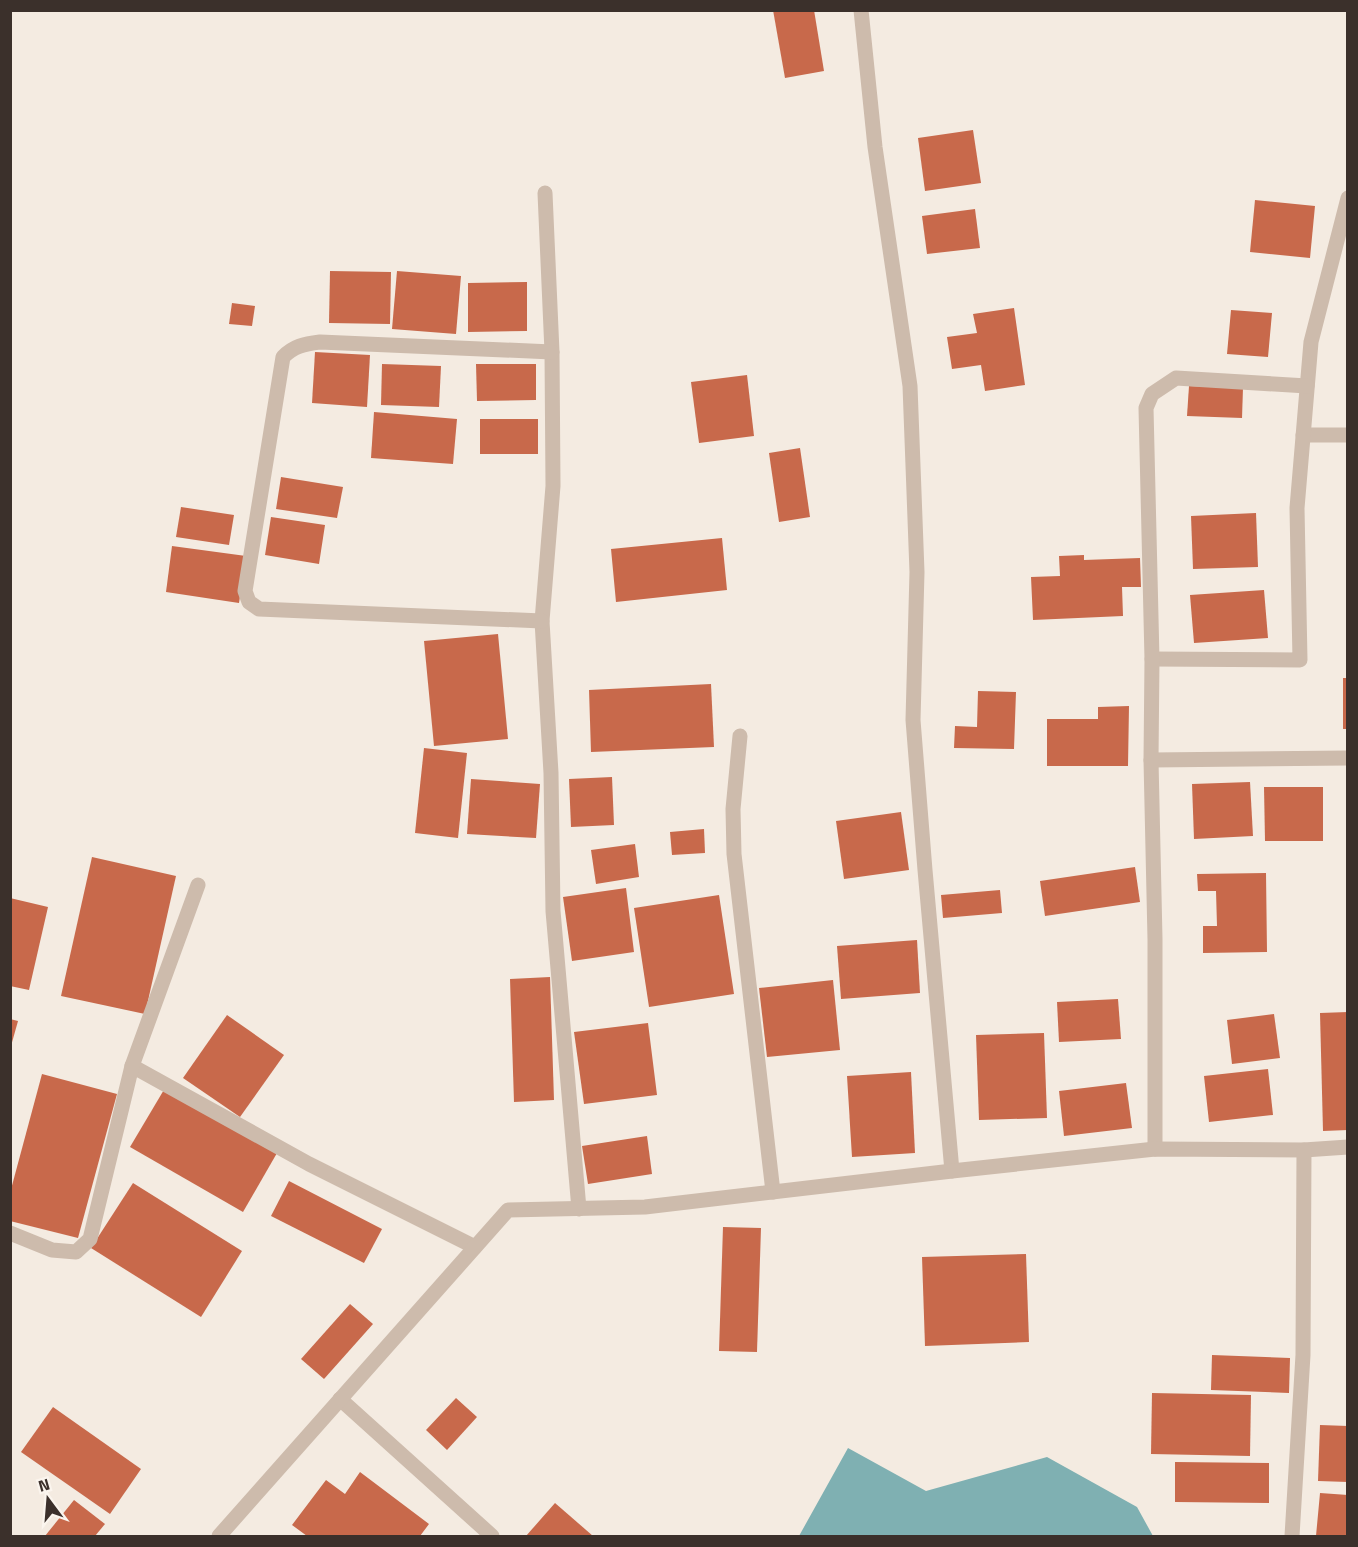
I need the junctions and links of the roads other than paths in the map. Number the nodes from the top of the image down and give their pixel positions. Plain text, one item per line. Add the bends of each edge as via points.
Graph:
1 (861, 10) edge
2 (545, 193) dead end
3 (1347, 198) edge
4 (552, 352) junction
5 (1307, 386) junction
6 (1303, 435) junction
7 (1347, 435) edge
8 (542, 621) junction
9 (1152, 659) junction
10 (740, 736) dead end
11 (1347, 758) edge
12 (1151, 760) junction
13 (198, 885) dead end
14 (132, 1066) junction
15 (1347, 1147) edge
16 (1155, 1149) junction
17 (1304, 1149) junction
18 (952, 1171) junction
19 (773, 1192) junction
20 (579, 1209) junction
21 (10, 1233) edge
22 (475, 1247) junction
23 (340, 1400) junction
24 (219, 1536) edge
25 (492, 1536) edge
26 (1292, 1536) edge

1 - 18 street via 875,147 910,386 917,572 913,720
2 - 4 street
3 - 5 street via 1311,342
4 - 8 street via 554,486
4 - 8 street via 320,342 291,349 283,357 245,591 249,602 259,609
5 - 6 street
5 - 9 street via 1176,378 1152,394 1146,408
6 - 7 street
6 - 9 street via 1298,508 1300,660
8 - 20 street via 553,911
9 - 12 street
10 - 19 street via 733,809 734,854
11 - 12 street
12 - 16 street
13 - 14 street
14 - 21 street via 90,1239 76,1252 52,1250
14 - 22 street via 309,1164
15 - 17 street
16 - 17 street
16 - 18 street
17 - 26 street via 1303,1355
18 - 19 street
19 - 20 street via 645,1207
20 - 22 street via 507,1210
22 - 23 street
23 - 24 street
23 - 25 street

